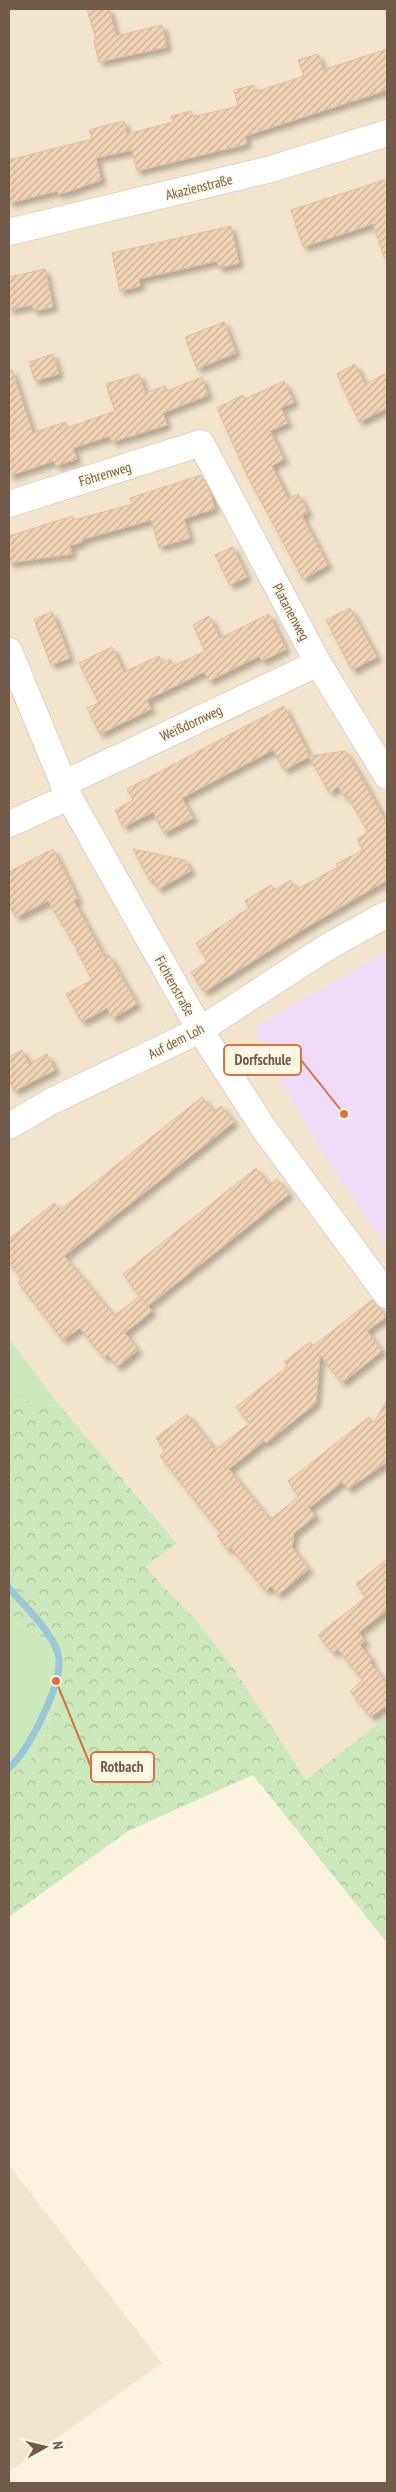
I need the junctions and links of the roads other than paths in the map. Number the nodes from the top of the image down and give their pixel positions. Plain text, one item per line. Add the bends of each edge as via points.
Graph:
1 (387, 133) edge
2 (9, 232) edge
3 (201, 443) joint
4 (9, 504) edge
5 (9, 651) edge
6 (318, 663) junction
7 (387, 776) edge
8 (66, 791) junction
9 (9, 824) edge
10 (387, 914) edge
11 (200, 1030) junction
12 (9, 1126) edge
13 (387, 1295) edge

1 - 2 street, Akazienstraße via 271,169
3 - 4 street, Föhrenweg
3 - 6 street, Platanenweg
5 - 8 street, Fichtenstraße
6 - 7 street, Platanenweg
6 - 8 street, Weißdornweg
8 - 9 street, Weißdornweg
8 - 11 street, Fichtenstraße
10 - 11 street, Auf dem Loh via 329,946
11 - 12 street, Auf dem Loh
11 - 13 street, Fichtenstraße via 265,1130

